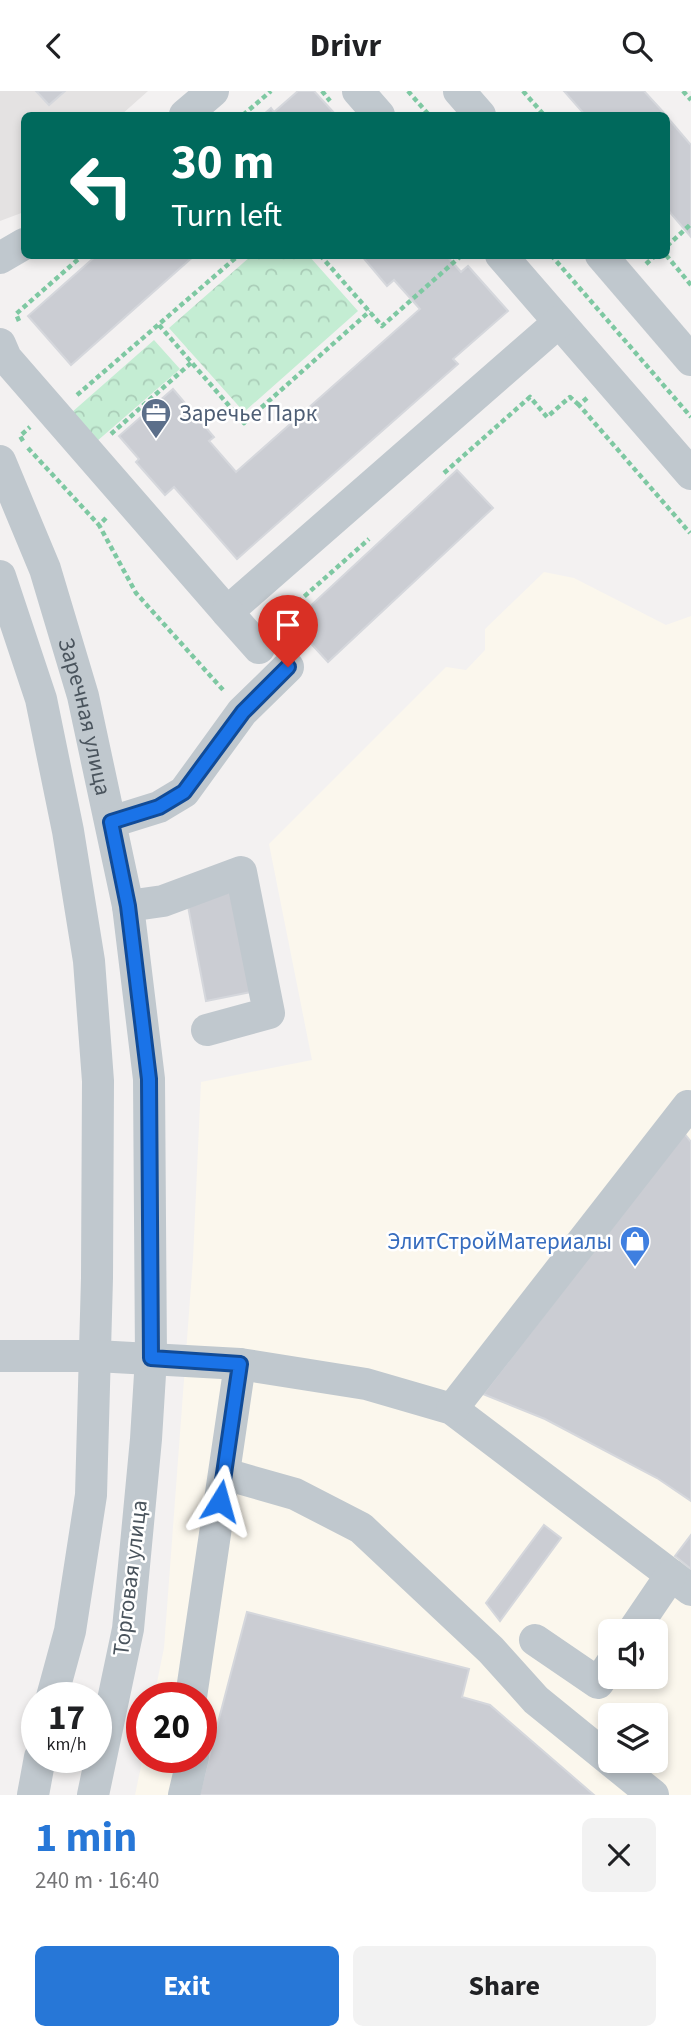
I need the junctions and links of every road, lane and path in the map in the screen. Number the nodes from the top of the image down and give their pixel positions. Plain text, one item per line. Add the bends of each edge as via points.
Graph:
1 (213, 91) edge
2 (271, 91) edge
3 (358, 91) edge
4 (408, 91) edge
5 (459, 91) edge
6 (523, 91) edge
7 (683, 91) edge
8 (691, 100) edge
9 (188, 112) edge
10 (246, 112) edge
11 (376, 112) edge
12 (426, 112) edge
13 (477, 112) edge
14 (541, 112) edge
15 (691, 224) edge
16 (670, 243) edge
17 (21, 246) edge
18 (0, 258) edge
19 (78, 259) edge
20 (234, 259) edge
21 (324, 259) edge
22 (457, 259) edge
23 (504, 259) edge
24 (554, 259) edge
25 (604, 259) edge
26 (669, 259) edge
27 (691, 285) edge
28 (370, 311) junction
29 (559, 323) junction
30 (159, 325) junction
31 (10, 334) edge
32 (691, 360) edge
33 (191, 362) junction
34 (608, 379) junction
35 (68, 387) dead end
36 (579, 405) junction
37 (691, 417) edge
38 (33, 424) dead end
39 (106, 438) dead end
40 (0, 461) edge
41 (444, 473) dead end
42 (691, 474) edge
43 (128, 498) junction
44 (99, 525) junction
45 (690, 533) edge
46 (0, 576) edge
47 (227, 612) junction
48 (259, 648) dead end
49 (288, 667) dead end
50 (243, 712) junction
51 (111, 822) junction
52 (128, 906) junction
53 (207, 1030) dead end
54 (691, 1108) edge
55 (0, 1356) edge
56 (96, 1356) junction
57 (151, 1358) junction
58 (240, 1364) junction
59 (452, 1409) junction
60 (225, 1474) junction
61 (681, 1583) edge
62 (645, 1619) edge
63 (535, 1640) dead end
64 (56, 1682) edge
65 (193, 1682) edge
66 (598, 1683) edge
67 (37, 1773) edge
68 (189, 1773) edge
69 (33, 1795) edge
70 (93, 1795) edge
71 (184, 1795) edge
72 (653, 1795) edge

1 - 9 street
2 - 10 path
3 - 11 street
4 - 12 path
5 - 13 street
6 - 14 path
7 - 8 path
15 - 16 path
17 - 18 street
19 - 31 path via 16,314
20 - 30 path
21 - 28 path
22 - 28 path via 382,326
23 - 29 street
24 - 37 path
25 - 32 street
26 - 27 path
28 - 33 path via 244,422
29 - 34 street
29 - 47 street
30 - 33 path
30 - 35 path via 76,396
31 - 43 street via 6,358
33 - 39 path
34 - 36 path
34 - 42 street
36 - 41 path via 570,397 547,417 530,397
36 - 45 path
38 - 44 path via 20,436
40 - 51 street, Заречная улица via 45,569 83,696
43 - 44 path
43 - 47 street
44 - 50 path via 136,593
46 - 56 street, Заречная улица via 41,699 89,961 98,1081
47 - 48 street
49 - 50 street
50 - 51 street via 184,792 159,807
51 - 52 street, Заречная улица
52 - 53 street via 163,901 241,872 269,1013
52 - 57 street, Заречная улица via 149,1079
54 - 59 street via 688,1106
55 - 56 street
56 - 57 street
56 - 64 street via 91,1495 70,1631
57 - 58 street
57 - 70 street, Торговая улица via 128,1629
58 - 59 street via 366,1384
58 - 60 street
59 - 61 street
60 - 65 street
60 - 72 street via 295,1494 361,1528 491,1650 536,1700
61 - 62 street
63 - 66 street
67 - 69 street
68 - 71 street

